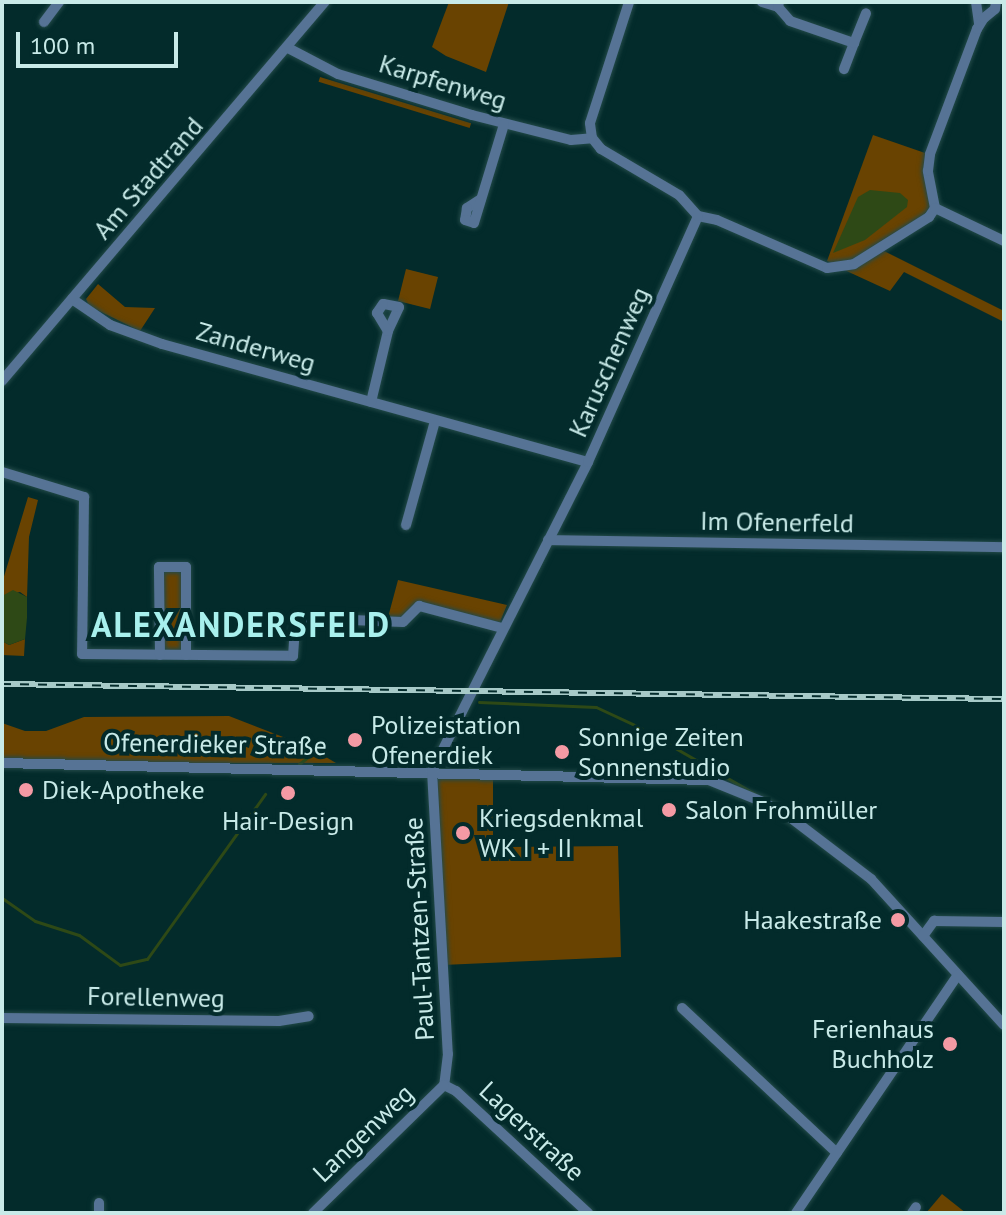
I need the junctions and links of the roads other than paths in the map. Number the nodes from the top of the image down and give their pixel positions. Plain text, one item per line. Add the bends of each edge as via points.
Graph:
1 (59, 2) edge
2 (325, 2) edge
3 (629, 2) edge
4 (762, 2) edge
5 (976, 2) edge
6 (996, 2) edge
7 (778, 5) edge
8 (866, 13) dead end
9 (44, 22) dead end
10 (977, 29) junction
11 (854, 43) junction
12 (288, 48) junction
13 (844, 69) dead end
14 (504, 124) junction
15 (592, 138) junction
16 (481, 199) dead end
17 (935, 208) junction
18 (698, 216) junction
19 (1004, 241) edge
20 (72, 299) junction
21 (388, 331) dead end
22 (3, 376) edge
23 (371, 402) junction
24 (435, 421) junction
25 (588, 462) junction
26 (2, 472) edge
27 (406, 525) dead end
28 (548, 540) junction
29 (1004, 547) edge
30 (502, 628) junction
31 (160, 655) junction
32 (186, 655) junction
33 (2, 763) edge
34 (432, 771) junction
35 (1004, 922) edge
36 (923, 936) junction
37 (958, 975) junction
38 (682, 1008) dead end
39 (309, 1016) dead end
40 (2, 1018) edge
41 (1004, 1025) edge
42 (444, 1085) junction
43 (837, 1153) junction
44 (313, 1213) edge
45 (588, 1213) edge
46 (796, 1213) edge

1 - 9 street
2 - 12 street, Am Stadtrand
3 - 15 street via 590,123
4 - 7 street
5 - 10 street
6 - 10 street
7 - 11 street via 790,21
8 - 11 street
10 - 17 street via 928,163
11 - 13 street
12 - 14 street, Karpfenweg via 338,74
12 - 20 street, Am Stadtrand
14 - 15 street, Karpfenweg via 571,140
14 - 16 street
15 - 18 street via 601,149 679,195
17 - 18 street via 862,259 835,269
17 - 19 street
18 - 25 street, Karuschenweg
20 - 22 street, Am Stadtrand
20 - 23 street, Zanderweg via 110,325 150,340
21 - 23 street
23 - 24 street, Zanderweg
24 - 25 street, Zanderweg
24 - 27 street
25 - 28 street, Karuschenweg
26 - 31 street via 84,497 82,654
28 - 29 street, Im Ofenerfeld
28 - 30 street, Karuschenweg
30 - 32 street via 419,606 403,622 300,618 293,656
30 - 34 street, Karuschenweg
31 - 32 street
31 - 32 street via 159,567 186,567
33 - 34 street, Ofenerdieker Straße
34 - 36 street, Ofenerdieker Straße via 709,780 763,802 833,847
34 - 42 street, Paul-Tantzen-Straße via 448,1054
35 - 36 street via 934,921
36 - 37 street, Ofenerdieker Straße
37 - 41 street, Ofenerdieker Straße
37 - 43 street
38 - 43 street
39 - 40 street, Forellenweg via 279,1021
42 - 44 street, Langenweg
42 - 45 street, Lagerstraße
43 - 46 street

